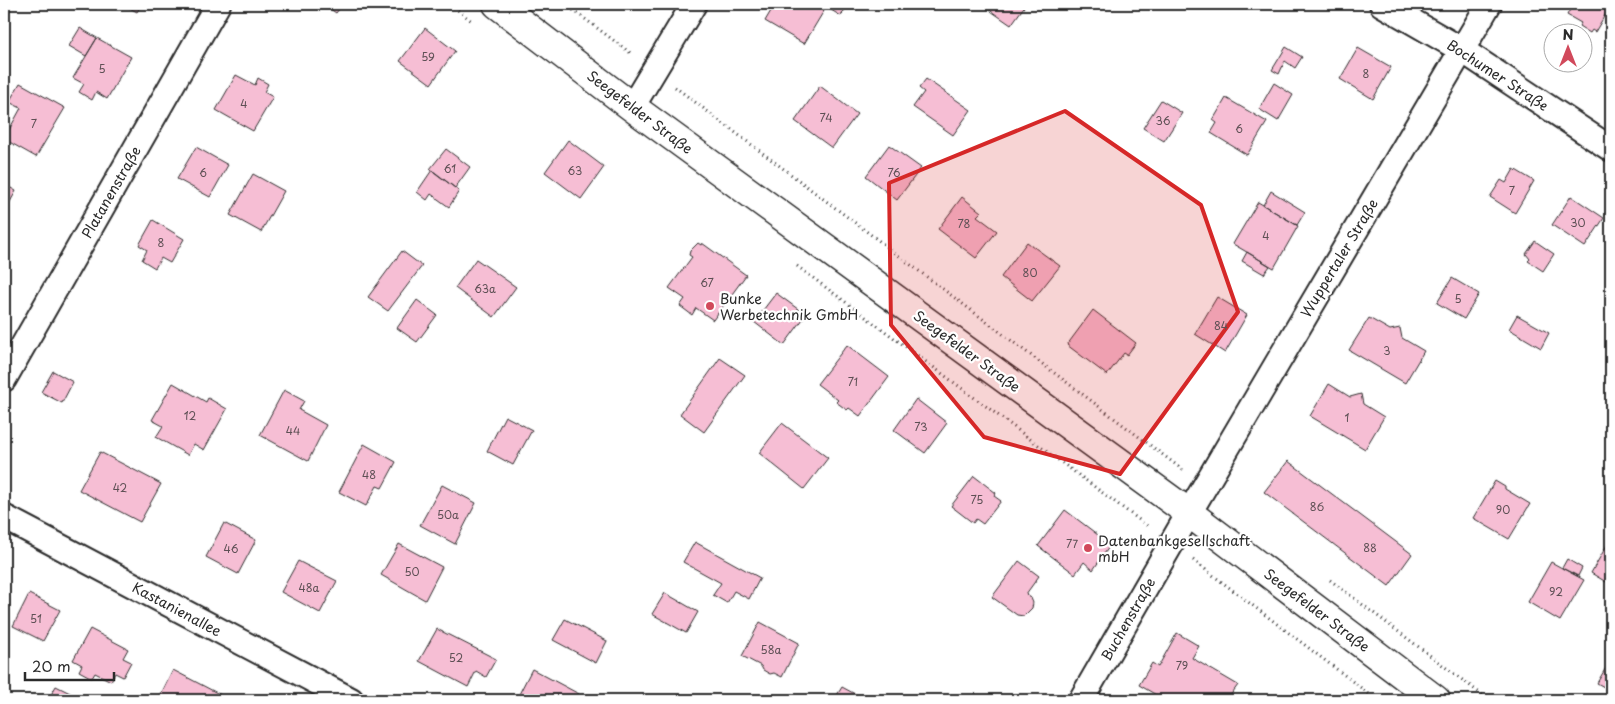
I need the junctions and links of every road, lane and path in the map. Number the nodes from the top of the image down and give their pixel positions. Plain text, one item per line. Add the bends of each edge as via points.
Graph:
1 (218, 4) edge
2 (450, 4) edge
3 (497, 4) edge
4 (566, 4) edge
5 (694, 4) edge
6 (1382, 4) edge
7 (1490, 4) edge
8 (480, 27) dead end
9 (1462, 50) junction
10 (654, 71) junction
11 (632, 107) junction
12 (1611, 150) edge
13 (794, 264) dead end
14 (4, 380) edge
15 (1205, 486) junction
16 (1189, 513) junction
17 (4, 517) edge
18 (1171, 544) junction
19 (1323, 575) dead end
20 (351, 700) edge
21 (1081, 700) edge
22 (1377, 700) edge
23 (1436, 700) edge
24 (1489, 700) edge

1 - 14 street, Platanenstraße
2 - 8 path
3 - 11 street, Seegefelder Straße
4 - 10 path
5 - 10 street
6 - 9 street, Bochumer Straße
7 - 9 street, Wuppertaler Straße
9 - 12 street, Bochumer Straße
9 - 15 street, Wuppertaler Straße
10 - 11 street
10 - 15 path
11 - 16 street, Seegefelder Straße
13 - 18 path
15 - 16 street, Wuppertaler Straße
16 - 18 street, Buchenstraße
16 - 23 street, Seegefelder Straße
17 - 20 street, Kastanienallee
18 - 21 street, Buchenstraße
18 - 22 path
19 - 24 path

